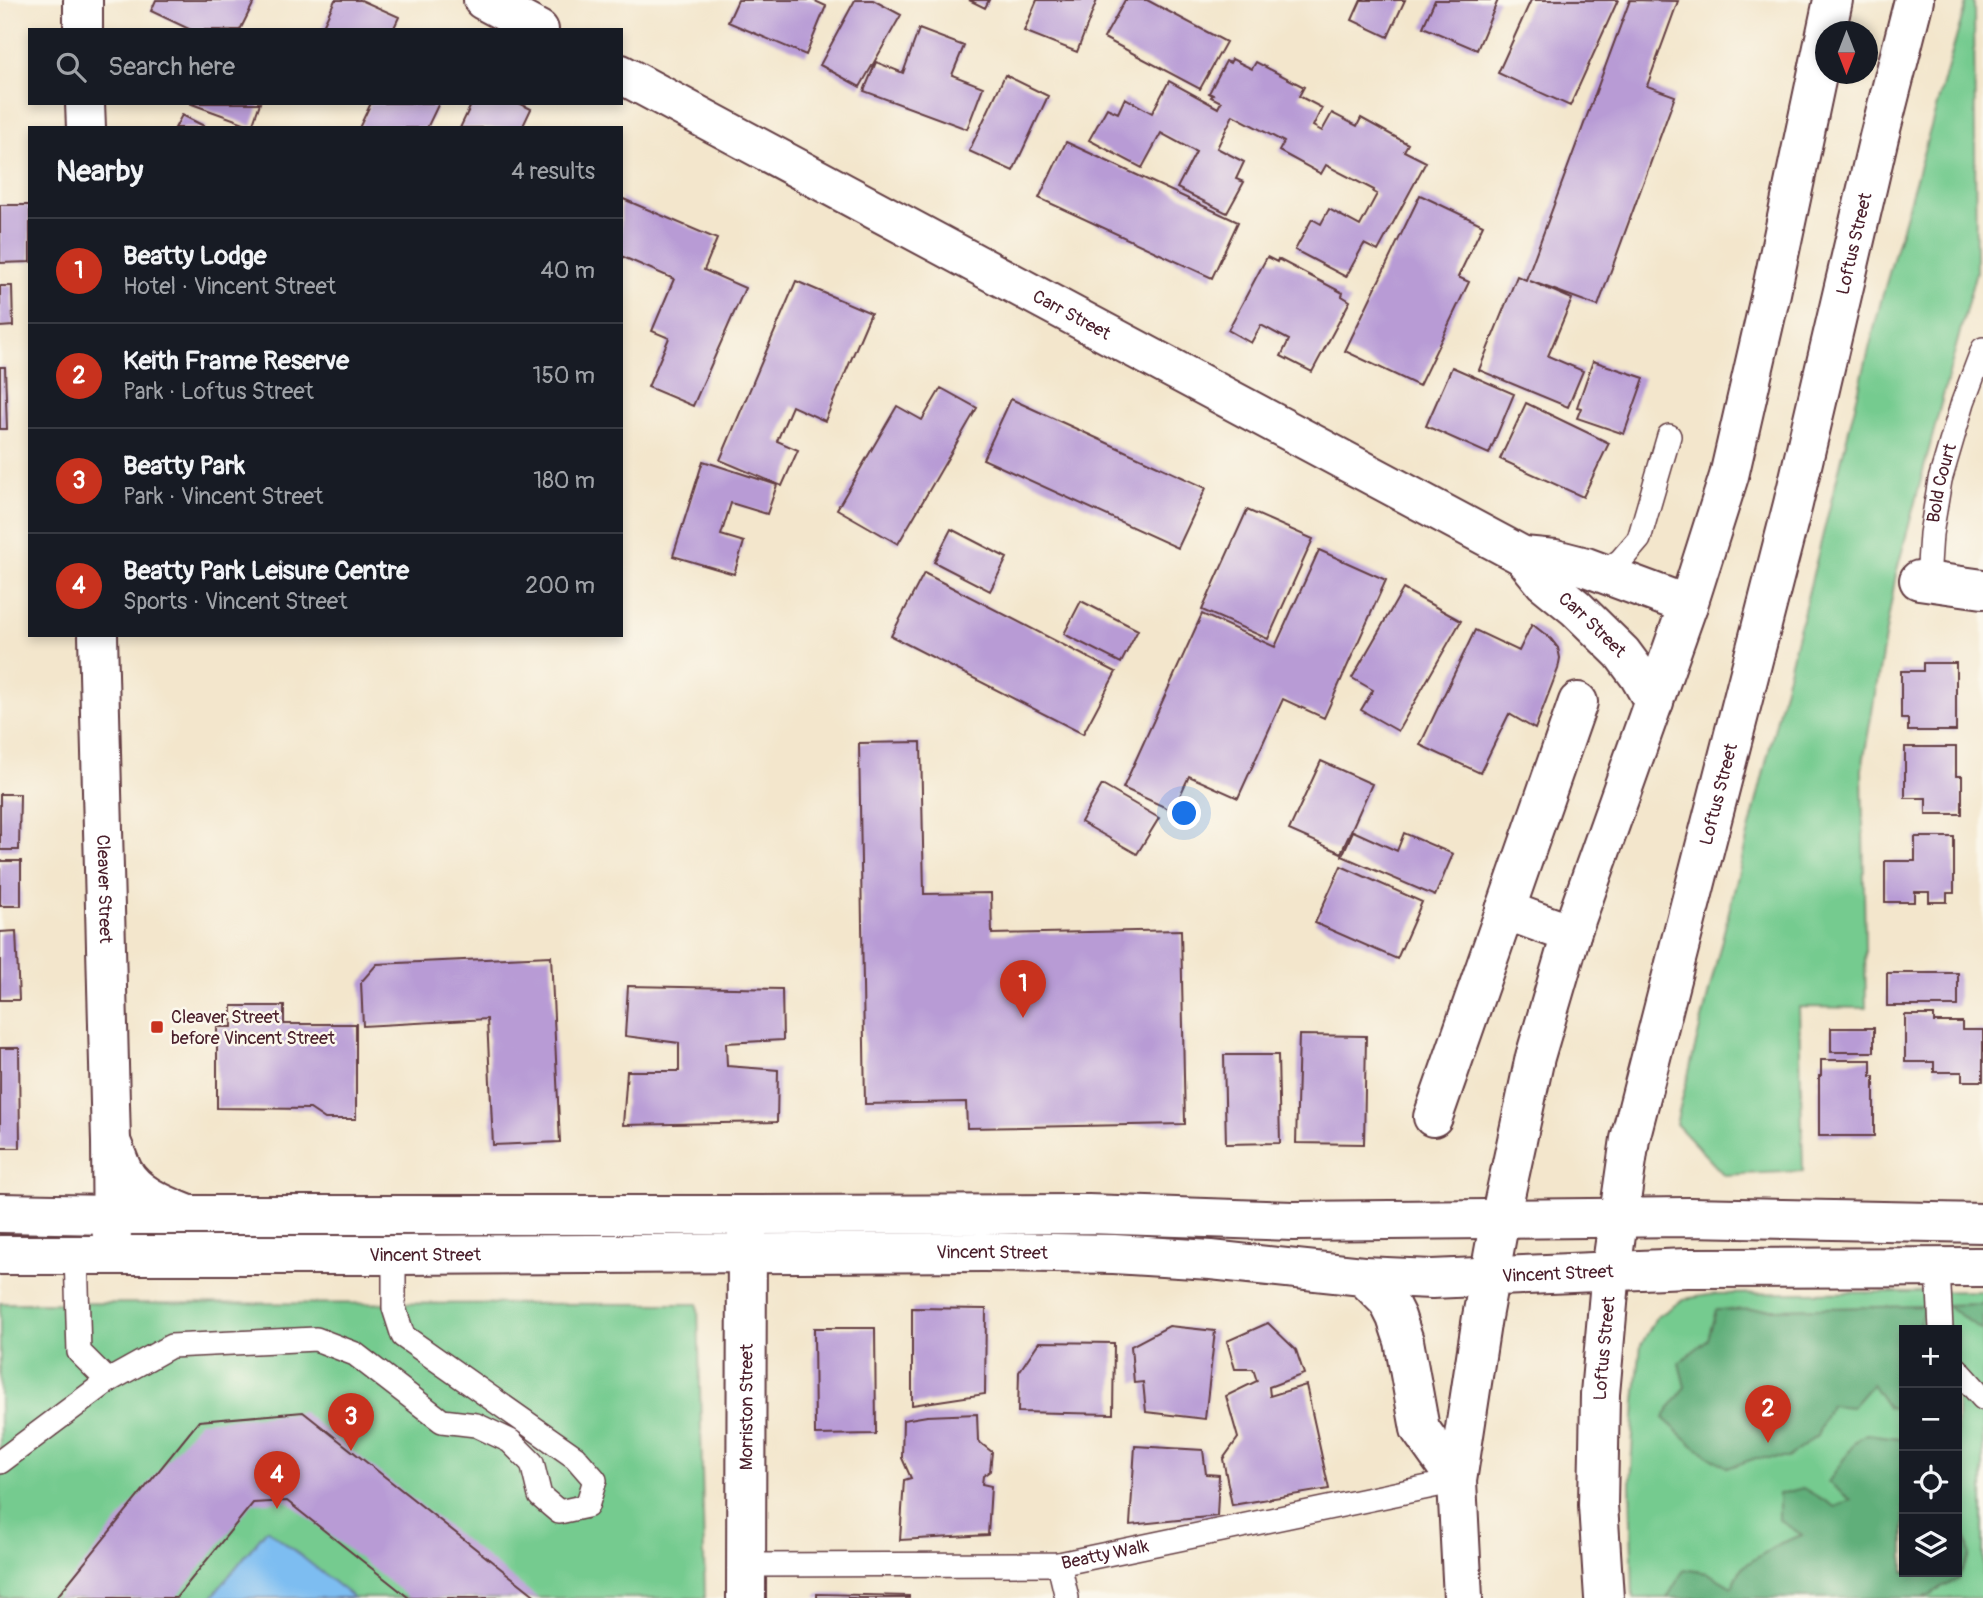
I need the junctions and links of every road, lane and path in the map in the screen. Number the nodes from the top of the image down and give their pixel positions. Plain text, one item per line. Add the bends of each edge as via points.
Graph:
1 (83, 0) edge
2 (483, 0) edge
3 (1833, 0) edge
4 (1914, 0) edge
5 (83, 28) edge
6 (535, 28) edge
7 (623, 75) edge
8 (85, 105) edge
9 (86, 126) edge
10 (1983, 349) edge
11 (1669, 436) dead end
12 (1523, 556) junction
13 (1603, 573) junction
14 (1923, 580) joint
15 (1983, 589) edge
16 (1688, 605) junction
17 (99, 637) edge
18 (1578, 702) dead end
19 (1654, 702) junction
20 (1505, 910) junction
21 (1571, 934) junction
22 (1433, 1117) dead end
23 (111, 1143) junction
24 (0, 1213) edge
25 (111, 1215) junction
26 (189, 1215) junction
27 (747, 1215) junction
28 (1620, 1218) junction
29 (1500, 1219) junction
30 (1983, 1223) edge
31 (747, 1254) junction
32 (0, 1255) edge
33 (94, 1255) junction
34 (394, 1255) junction
35 (1938, 1267) junction
36 (1983, 1267) edge
37 (1611, 1270) junction
38 (1363, 1276) junction
39 (1490, 1278) junction
40 (1941, 1325) edge
41 (1962, 1375) edge
42 (108, 1381) junction
43 (1983, 1398) edge
44 (0, 1462) edge
45 (1457, 1481) junction
46 (1059, 1564) junction
47 (746, 1582) edge
48 (1067, 1598) edge
49 (1463, 1598) edge
50 (1604, 1598) edge

1 - 5 main road
2 - 6 main road
3 - 16 main road via 1729,475
4 - 28 main road, Loftus Street via 1793,504 1630,1139
7 - 12 main road, Carr Street
8 - 9 main road
10 - 14 lane, Bold Court via 1940,480
11 - 13 lane via 1639,540
12 - 13 main road, Carr Street via 1555,559
12 - 19 main road, Carr Street via 1544,582 1622,653
13 - 16 main road, Carr Street
14 - 15 main road
16 - 19 main road
17 - 23 main road, Cleaver Street
18 - 20 main road
19 - 21 main road
20 - 21 main road
20 - 22 main road
21 - 29 main road via 1535,1057
23 - 25 main road, Cleaver Street
23 - 26 main road, Cleaver Street via 124,1174 139,1188 155,1201
24 - 25 main road
25 - 26 main road
25 - 33 main road, Cleaver Street
26 - 27 main road
27 - 29 main road via 1088,1213 1294,1221
27 - 31 main road, Morriston Street
28 - 29 main road
28 - 30 main road
28 - 37 main road, Loftus Street
29 - 39 main road
31 - 34 main road, Vincent Street
31 - 38 main road, Vincent Street via 1114,1254
31 - 47 main road, Morriston Street
32 - 33 main road, Vincent Street
33 - 34 main road, Vincent Street
33 - 42 lane via 79,1352
34 - 42 lane via 394,1308 403,1336 575,1457 595,1480 587,1506 559,1512 540,1496 532,1463 510,1441 476,1425 442,1421 355,1354 316,1339 171,1346
35 - 36 main road, Vincent Street
35 - 37 main road, Vincent Street
35 - 40 lane
37 - 39 main road, Vincent Street
37 - 50 main road, Loftus Street via 1600,1394 1598,1505
38 - 39 main road, Vincent Street
38 - 45 main road via 1388,1301 1396,1317 1420,1429
39 - 45 main road
41 - 43 lane
42 - 44 lane
45 - 46 lane, Beatty Walk
45 - 49 main road
46 - 47 lane, Beatty Walk
46 - 48 lane

